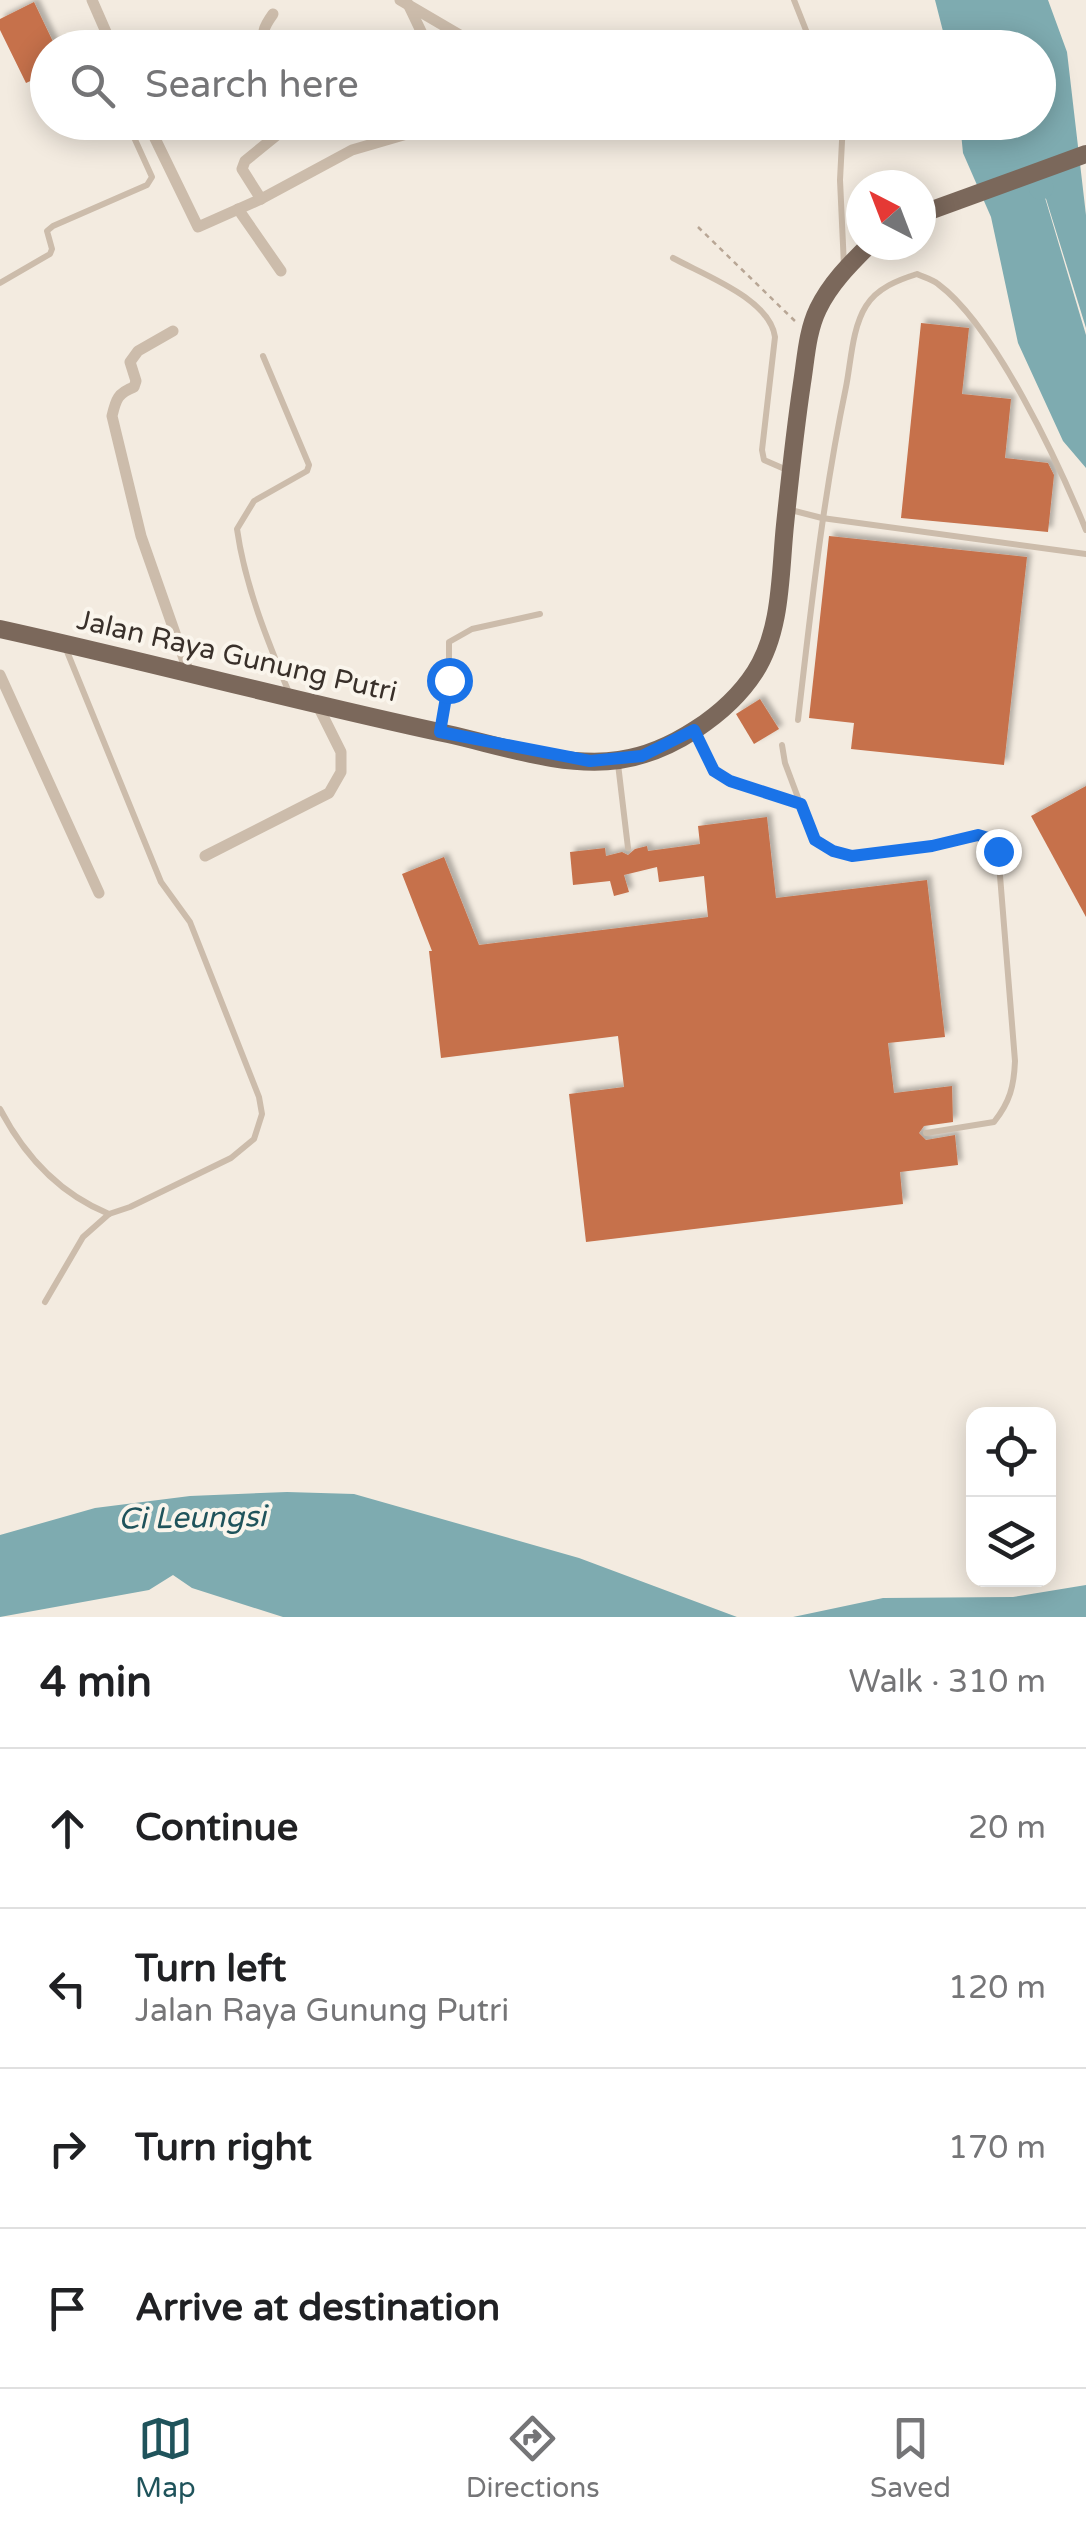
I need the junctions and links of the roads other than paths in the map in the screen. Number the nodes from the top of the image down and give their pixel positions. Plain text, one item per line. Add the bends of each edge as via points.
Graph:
1 (92, 0) edge
2 (794, 0) edge
3 (404, 2) edge
4 (273, 14) dead end
5 (105, 30) edge
6 (264, 30) edge
7 (419, 30) edge
8 (451, 30) edge
9 (806, 30) edge
10 (136, 140) edge
11 (156, 140) edge
12 (270, 140) edge
13 (386, 140) edge
14 (843, 140) edge
15 (1086, 154) edge
16 (261, 198) junction
17 (238, 209) junction
18 (936, 209) edge
19 (672, 258) dead end
20 (854, 260) edge
21 (844, 269) junction
22 (281, 271) dead end
23 (0, 284) edge
24 (173, 331) dead end
25 (263, 356) dead end
26 (789, 471) junction
27 (786, 509) junction
28 (822, 518) junction
29 (1086, 530) edge
30 (1086, 554) edge
31 (540, 614) dead end
32 (0, 630) edge
33 (64, 643) junction
34 (189, 673) junction
35 (0, 675) edge
36 (292, 699) junction
37 (318, 706) junction
38 (798, 720) dead end
39 (694, 730) junction
40 (440, 732) junction
41 (782, 745) dead end
42 (618, 760) junction
43 (801, 804) junction
44 (628, 848) dead end
45 (206, 856) dead end
46 (99, 893) dead end
47 (0, 1108) edge
48 (926, 1133) dead end
49 (109, 1214) junction
50 (45, 1302) dead end

1 - 5 street
2 - 9 lane
3 - 7 street
3 - 8 street
4 - 6 street
10 - 23 lane via 152,178 147,185 53,226 46,231 50,254
11 - 17 street via 198,227
12 - 16 street via 242,169
13 - 16 street via 352,150
14 - 21 lane
15 - 18 main road
16 - 17 street
17 - 22 street
19 - 26 lane via 771,319 775,337 762,450 764,460
20 - 21 main road, Jalan Raya Gunung Putri
21 - 26 main road, Jalan Raya Gunung Putri via 809,334
24 - 34 street via 130,362 134,387 121,392 112,416 141,536
25 - 36 lane via 309,465 254,501 236,529
26 - 27 main road, Jalan Raya Gunung Putri
27 - 28 lane
27 - 39 main road, Jalan Raya Gunung Putri via 767,648 745,685
28 - 29 lane via 866,304 917,274 938,283 974,322 1009,374 1063,472
28 - 30 lane
28 - 38 lane
31 - 40 lane via 472,629 449,642
32 - 33 main road, Jalan Raya Gunung Putri
33 - 34 main road, Jalan Raya Gunung Putri
33 - 49 lane via 161,882 190,922 262,1114 254,1139 231,1158
34 - 36 main road, Jalan Raya Gunung Putri
35 - 46 street
36 - 37 main road, Jalan Raya Gunung Putri
37 - 40 main road, Jalan Raya Gunung Putri
37 - 45 street via 341,752 342,772 329,793
39 - 42 main road, Jalan Raya Gunung Putri via 642,756
39 - 43 lane via 714,771
40 - 42 main road, Jalan Raya Gunung Putri via 540,754
41 - 43 lane
42 - 44 lane
43 - 48 lane via 815,840 843,854 978,835 998,851 1014,1088 994,1122
47 - 49 lane via 32,1159 80,1202
49 - 50 lane via 73,1250

